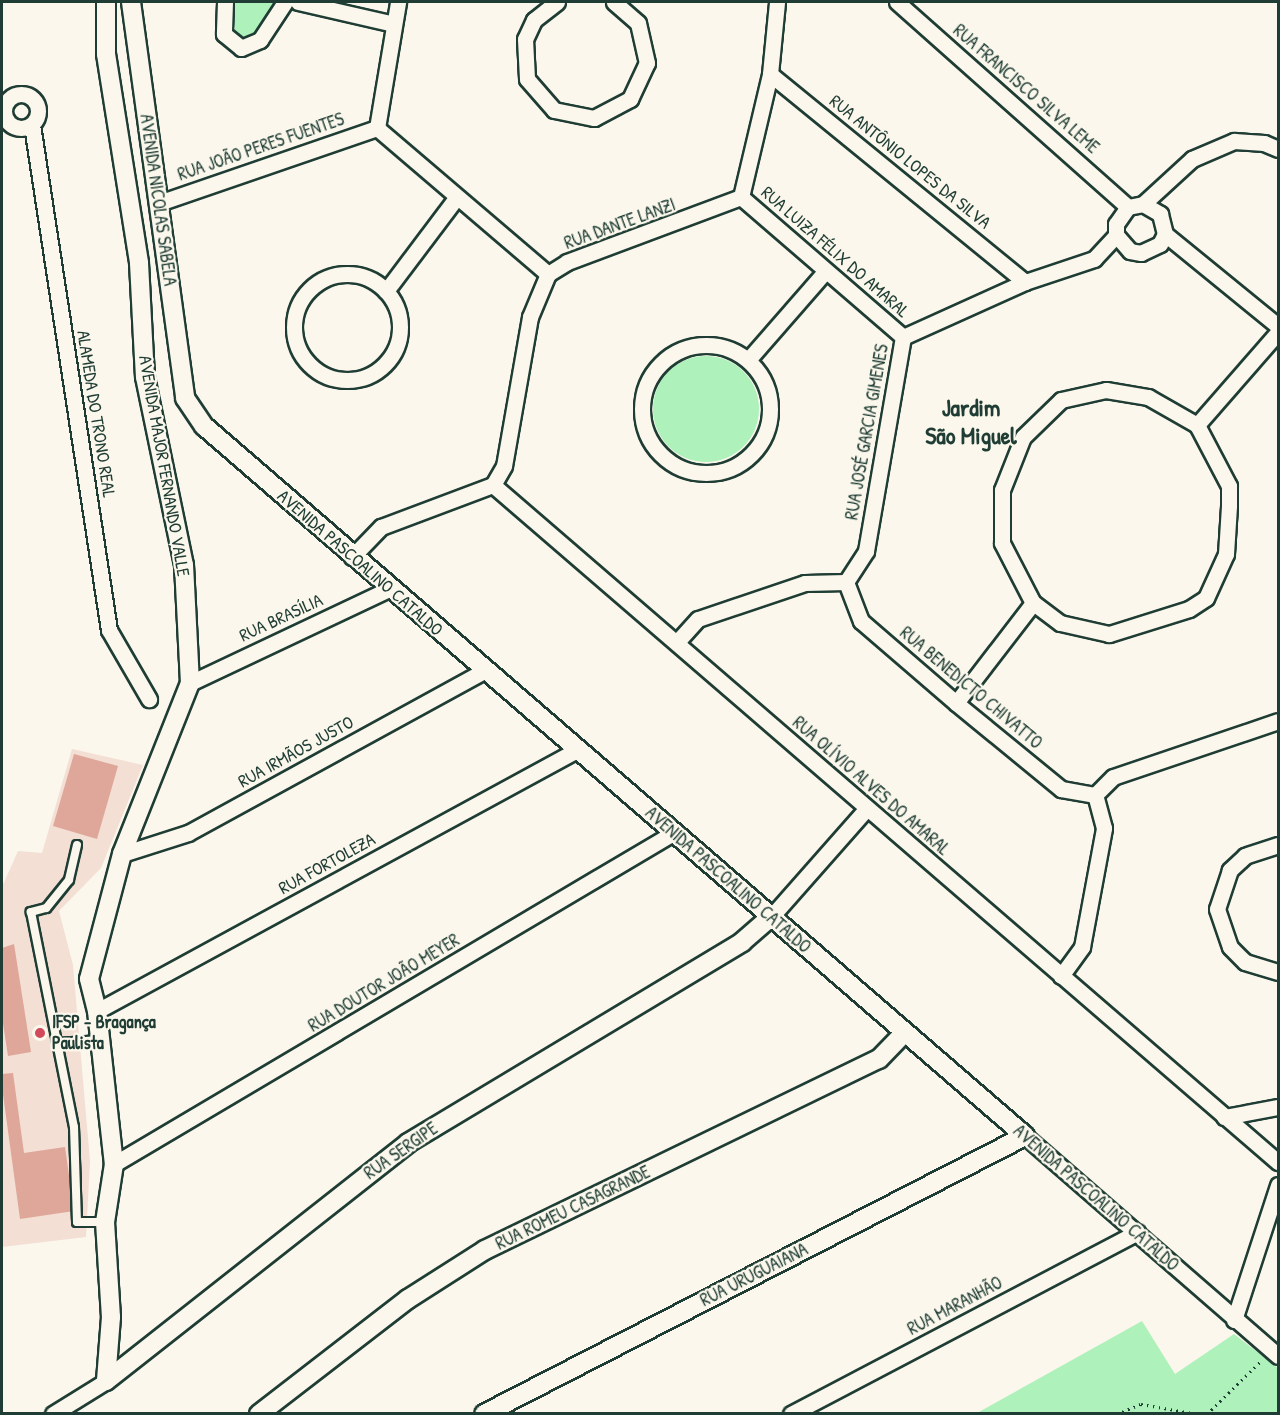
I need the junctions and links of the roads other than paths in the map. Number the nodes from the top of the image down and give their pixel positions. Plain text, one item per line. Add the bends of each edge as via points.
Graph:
1 (106, 2) edge
2 (131, 2) edge
3 (225, 2) edge
4 (285, 2) edge
5 (298, 2) edge
6 (398, 2) edge
7 (557, 2) edge
8 (777, 2) edge
9 (897, 2) edge
10 (623, 4) edge
11 (394, 24) junction
12 (770, 74) junction
13 (4, 121) edge
14 (32, 125) junction
15 (376, 128) junction
16 (1278, 149) edge
17 (741, 197) junction
18 (456, 198) junction
19 (159, 203) junction
20 (1136, 206) junction
21 (1165, 234) junction
22 (1116, 235) junction
23 (824, 273) junction
24 (548, 274) junction
25 (1025, 282) junction
26 (386, 291) junction
27 (1278, 326) edge
28 (1278, 332) edge
29 (903, 337) junction
30 (748, 360) junction
31 (185, 398) joint
32 (1197, 425) junction
33 (493, 484) junction
34 (352, 557) junction
35 (846, 582) junction
36 (389, 589) junction
37 (1033, 603) junction
38 (677, 642) junction
39 (484, 671) junction
40 (190, 684) junction
41 (149, 699) dead end
42 (956, 703) junction
43 (1278, 721) edge
44 (577, 750) junction
45 (1095, 795) junction
46 (867, 808) junction
47 (673, 833) junction
48 (77, 845) dead end
49 (1278, 845) edge
50 (122, 854) junction
51 (771, 917) junction
52 (1278, 972) edge
53 (1061, 976) junction
54 (97, 1011) junction
55 (905, 1032) junction
56 (99, 1040) junction
57 (59, 1043) junction
58 (1278, 1107) edge
59 (1224, 1117) junction
60 (1025, 1136) junction
61 (1278, 1162) edge
62 (114, 1164) junction
63 (1278, 1185) edge
64 (105, 1222) junction
65 (1137, 1233) junction
66 (1234, 1320) junction
67 (1275, 1353) edge
68 (106, 1381) junction
69 (489, 1412) edge
70 (53, 1413) edge
71 (259, 1413) edge
72 (791, 1413) edge

1 - 40 street, AVENIDA MAJOR FERNANDO VALLE via 106,54 139,263 145,377 184,565
2 - 19 street, AVENIDA NICOLAS SABELA
3 - 4 street via 224,34 241,48 260,40
5 - 11 street
6 - 11 street
7 - 10 street via 534,20 523,59 538,97 573,117 613,111 641,82 646,42
8 - 12 street
9 - 20 street, RUA FRANCISCO SILVA LEME
11 - 15 street
12 - 17 street
12 - 25 street, RUA ANTÔNIO LOPES DA SILVA
13 - 14 street via 18,128
13 - 14 street via 7,101 24,94 38,107
14 - 41 street, ALAMEDA DO TRONO REAL via 109,630
15 - 18 street
15 - 19 street, RUA JOÃO PERES FUENTES
16 - 20 street via 1234,141 1192,159
17 - 23 street, RUA LUIZA FÉLIX DO AMARAL
17 - 24 street, RUA DANTE LANZI via 567,262
18 - 24 street
18 - 26 street
19 - 31 street, AVENIDA NICOLAS SABELA
20 - 21 street via 1160,214
20 - 22 street via 1116,224
21 - 22 street via 1160,244 1141,254 1121,244
21 - 27 street
22 - 25 street, RUA JOSÉ GARCIA GIMENES via 1094,259
23 - 29 street, RUA LUIZA FÉLIX DO AMARAL
23 - 30 street
24 - 33 street via 530,317 504,466
25 - 29 street, RUA JOSÉ GARCIA GIMENES
26 - 26 street via 372,280 346,274 320,281 306,292 294,325 304,359 332,378 366,377 381,368 399,339 398,313
28 - 32 street
29 - 35 street, RUA JOSÉ GARCIA GIMENES via 866,551
30 - 30 street via 730,349 699,345 669,356 654,371 644,390 643,422 656,451 672,465 713,474 734,468 757,447 770,418 769,396
31 - 34 street, AVENIDA PASCOALINO CATALDO via 204,426
32 - 37 street via 1229,486 1226,554 1206,598 1189,609 1108,634 1060,623
32 - 37 street via 1148,397 1106,390 1061,400 1023,437 1002,490 1002,543
33 - 34 street via 381,527
33 - 38 street, RUA OLÍVIO ALVES DO AMARAL
34 - 36 street, AVENIDA PASCOALINO CATALDO
35 - 38 street via 805,583 698,619
35 - 42 street, RUA BENEDICTO CHIVATTO via 861,621
36 - 39 street, AVENIDA PASCOALINO CATALDO
36 - 40 street, RUA BRASÍLIA
37 - 42 street
38 - 46 street, RUA OLÍVIO ALVES DO AMARAL
39 - 44 street, AVENIDA PASCOALINO CATALDO
39 - 50 street, RUA IRMÃOS JUSTO via 188,833
40 - 50 street, AVENIDA MAJOR FERNANDO VALLE
42 - 45 street, RUA BENEDICTO CHIVATTO via 1061,789
43 - 45 street via 1113,777
44 - 47 street, AVENIDA PASCOALINO CATALDO
44 - 54 street, RUA FORTOLEZA
45 - 53 street via 1104,828 1082,947
46 - 51 street
46 - 53 street, RUA OLÍVIO ALVES DO AMARAL
47 - 51 street, AVENIDA PASCOALINO CATALDO
47 - 62 street, RUA DOUTOR JOÃO MEYER
48 - 57 lane via 69,880 46,908 31,912
49 - 52 street via 1245,856 1230,870 1217,909 1230,947 1245,962
50 - 54 street, AVENIDA MAJOR FERNANDO VALLE via 89,979
51 - 55 street, AVENIDA PASCOALINO CATALDO
51 - 68 street, RUA SERGIPE via 742,942 408,1143
53 - 59 street, RUA OLÍVIO ALVES DO AMARAL
54 - 56 street, AVENIDA MAJOR FERNANDO VALLE
55 - 60 street, AVENIDA PASCOALINO CATALDO
55 - 71 street, RUA ROMEU CASAGRANDE via 879,1059 485,1250 408,1299
56 - 57 lane
56 - 62 street, AVENIDA MAJOR FERNANDO VALLE
57 - 64 lane via 74,1127 77,1222
58 - 59 street
59 - 61 street, RUA OLÍVIO ALVES DO AMARAL
60 - 65 street, AVENIDA PASCOALINO CATALDO
60 - 69 street, RUA URUGUAIANA
62 - 64 street, AVENIDA MAJOR FERNANDO VALLE
63 - 66 street
64 - 68 street, AVENIDA MAJOR FERNANDO VALLE via 111,1317
65 - 66 street, AVENIDA PASCOALINO CATALDO
65 - 72 street, RUA MARANHÃO
66 - 67 street, AVENIDA PASCOALINO CATALDO
68 - 70 street, RUA SERGIPE

